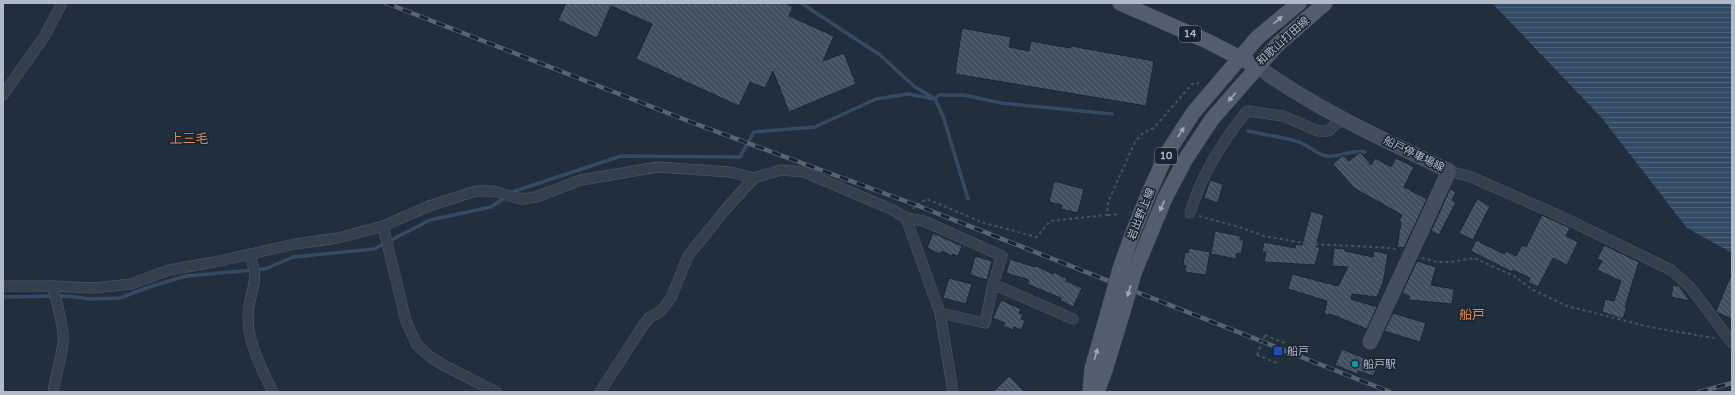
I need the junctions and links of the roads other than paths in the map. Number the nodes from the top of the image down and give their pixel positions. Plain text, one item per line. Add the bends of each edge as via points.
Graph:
1 (62, 3) edge
2 (1120, 3) edge
3 (1299, 3) edge
4 (1325, 3) edge
5 (1239, 58) junction
6 (1258, 67) junction
7 (3, 95) edge
8 (1342, 119) junction
9 (1449, 171) junction
10 (754, 178) junction
11 (1190, 213) road end
12 (906, 218) junction
13 (383, 226) junction
14 (249, 254) junction
15 (1127, 271) junction
16 (993, 284) junction
17 (3, 286) edge
18 (52, 286) junction
19 (1117, 305) junction
20 (940, 313) junction
21 (1073, 319) dead end
22 (1370, 342) dead end
23 (1731, 342) edge
24 (53, 392) edge
25 (272, 392) edge
26 (496, 392) edge
27 (600, 392) edge
28 (953, 392) edge
29 (1090, 392) edge
30 (1097, 392) edge

1 - 7 street via 44,37
2 - 5 main road, 和歌山打田線 / 14
5 -> 3 main road, 和歌山打田線 via 1257,38
4 - 6 main road, 和歌山打田線 via 1276,46
5 - 6 main road, 和歌山打田線 / 14
15 -> 5 main road, 岩出野上線 / 10 via 1132,235 1166,155 1193,113
6 - 8 main road, 船戸停車場線 via 1283,86
6 -> 15 main road, 岩出野上線 / 10 via 1212,119 1185,160
8 - 9 main road, 船戸停車場線
8 - 11 street via 1328,131 1318,131 1283,116 1247,112 1211,161
9 - 22 main road, 船戸停車場線
9 - 23 street via 1486,183 1558,215 1671,270 1691,288
10 - 12 street via 781,170 804,172
10 - 13 street via 730,172 658,168 632,170 581,180 536,197 521,199 493,191 476,191 429,206
10 - 27 street via 688,256 671,298 661,311 642,327
12 - 16 street via 924,221 1002,256
12 - 20 street
13 - 14 street via 338,238
13 - 26 street via 406,321 417,344 443,365
14 - 18 street via 169,270 131,284 94,288
14 - 25 street via 256,277 248,318 252,343
15 - 19 main road, 岩出野上線 / 10, bridge
16 - 20 street via 985,323
16 - 21 street
17 - 18 street
18 - 24 street via 59,304 64,342
29 -> 19 main road, 岩出野上線 / 10 via 1092,369
19 - 30 main road, 岩出野上線 / 10 via 1105,370
20 - 28 street

